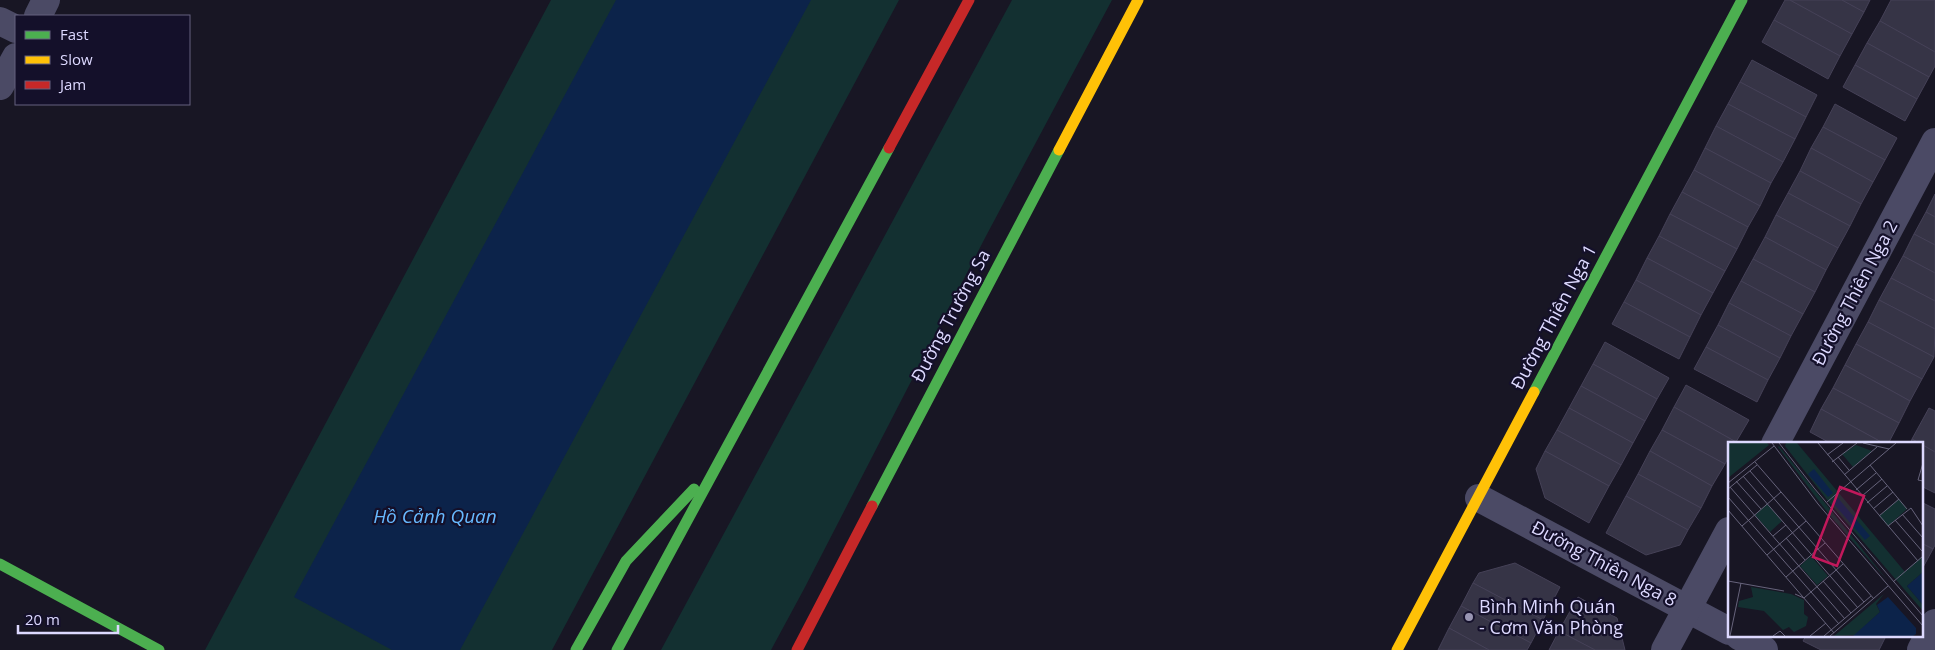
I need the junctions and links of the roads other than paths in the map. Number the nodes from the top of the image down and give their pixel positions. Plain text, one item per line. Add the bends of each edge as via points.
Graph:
1 (46, 0) edge
2 (969, 0) edge
3 (1138, 0) edge
4 (1742, 0) edge
5 (38, 15) edge
6 (0, 20) edge
7 (15, 28) edge
8 (15, 58) edge
9 (0, 86) edge
10 (1935, 142) edge
11 (1776, 442) edge
12 (718, 464) junction
13 (1478, 498) junction
14 (1728, 533) edge
15 (0, 564) edge
16 (1687, 609) junction
17 (1935, 623) edge
18 (1728, 630) edge
19 (1743, 638) edge
20 (159, 650) edge
21 (576, 650) edge
22 (618, 650) edge
23 (797, 650) edge
24 (1397, 650) edge
25 (1666, 650) edge
26 (1764, 650) edge
27 (1921, 650) edge

1 - 5 street
2 - 12 main road
3 - 23 main road, Đường Trường Sa
4 - 13 main road, Đường Thiên Nga 1
6 - 7 street
8 - 9 street
10 - 11 street, Đường Thiên Nga 2
12 - 21 main road via 626,561
12 - 22 main road
13 - 16 street, Đường Thiên Nga 8
13 - 24 main road, Đường Thiên Nga 1
14 - 16 street
15 - 20 main road
16 - 18 street, Đường Thiên Nga 8
16 - 25 street
17 - 27 street
19 - 26 street

